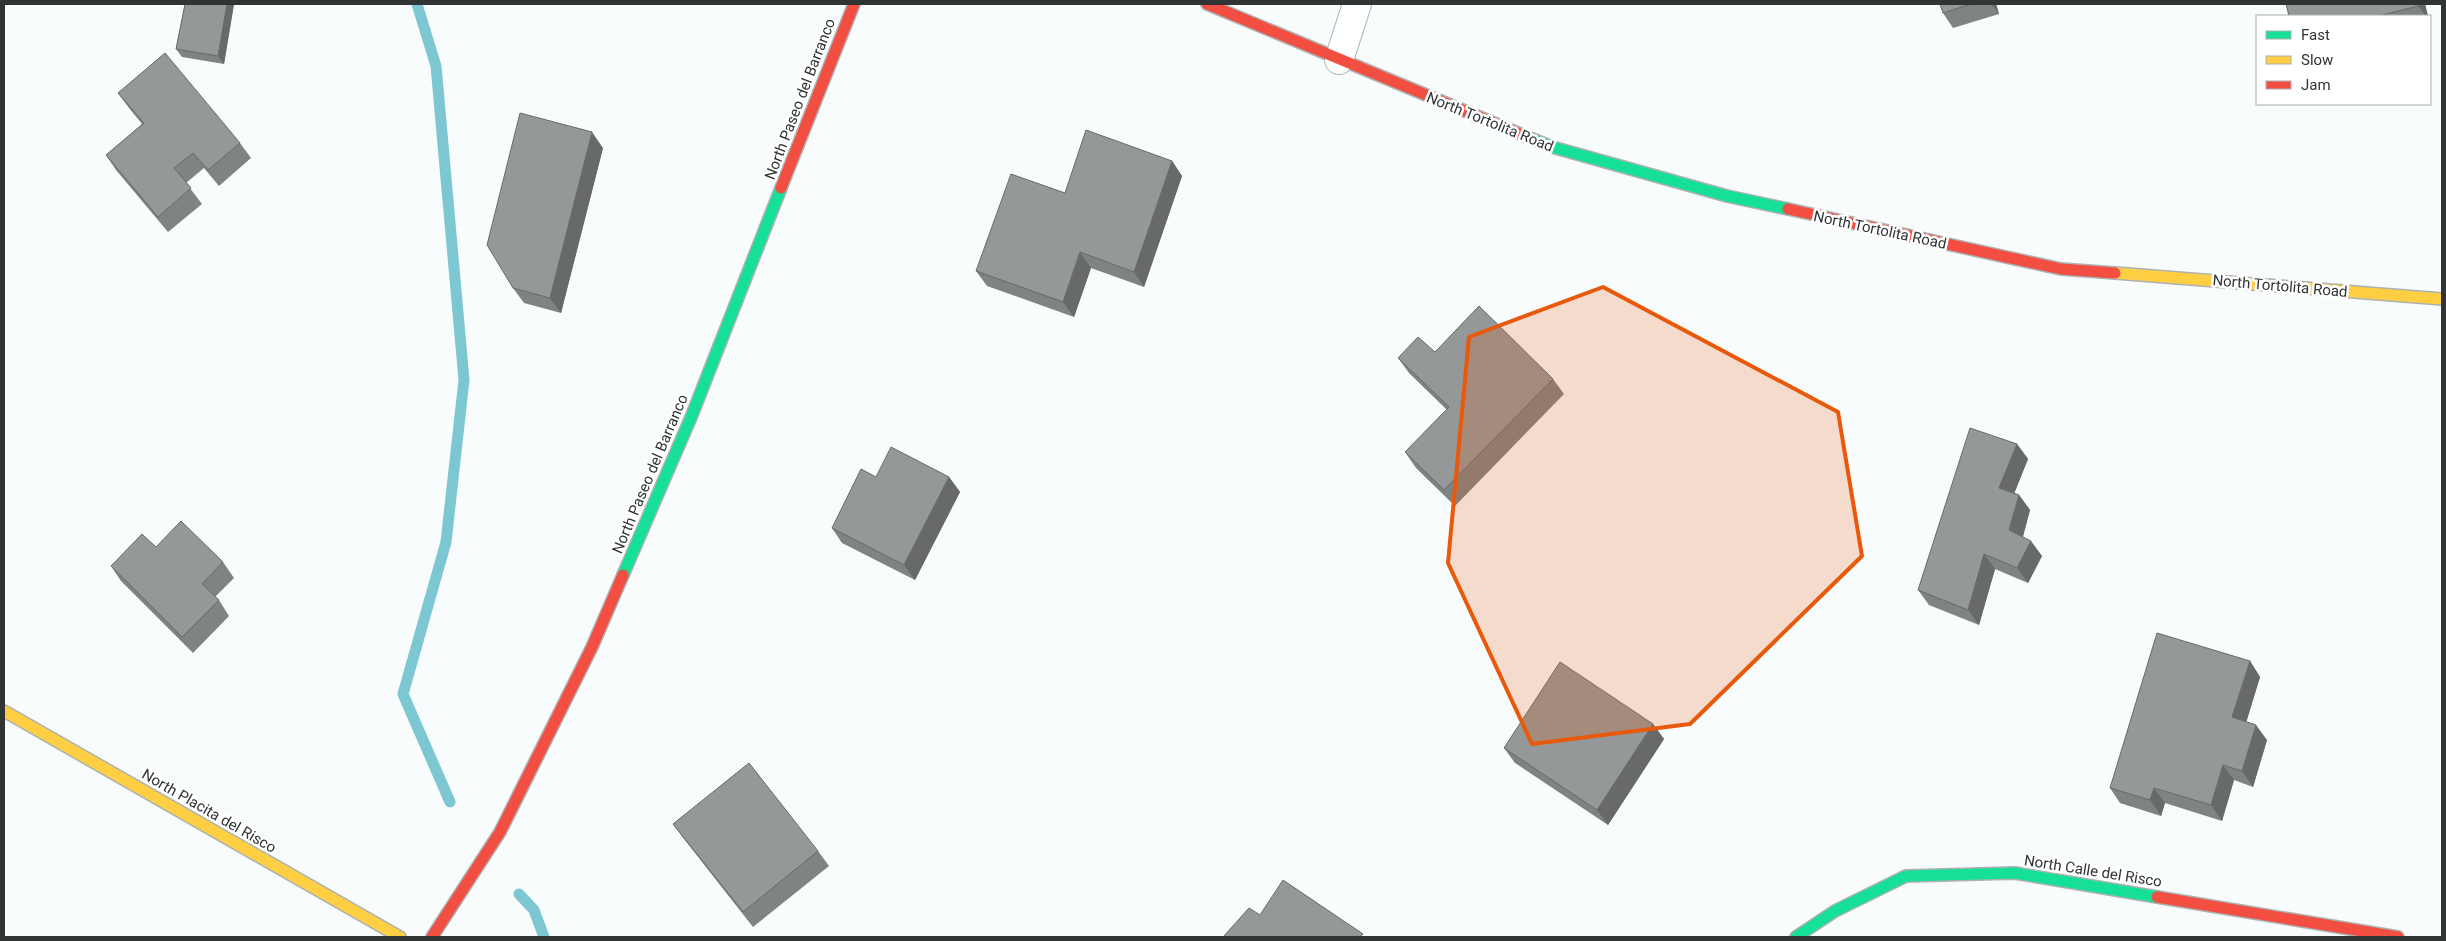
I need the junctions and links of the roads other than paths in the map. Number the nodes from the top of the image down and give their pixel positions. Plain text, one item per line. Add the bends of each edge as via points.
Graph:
1 (854, 4) edge
2 (1207, 4) edge
3 (1357, 4) edge
4 (1339, 60) junction
5 (2442, 300) edge
6 (4, 711) edge
7 (400, 937) edge
8 (432, 937) edge
9 (1796, 937) edge
10 (2398, 937) edge

1 - 8 street, North Paseo del Barranco via 692,414 592,647 500,832
2 - 4 street, North Tortolita Road
3 - 4 street
4 - 5 street, North Tortolita Road via 1552,147 1727,196 2042,265
6 - 7 street, North Placita del Risco
9 - 10 street, North Calle del Risco via 1834,911 1906,876 2015,874

